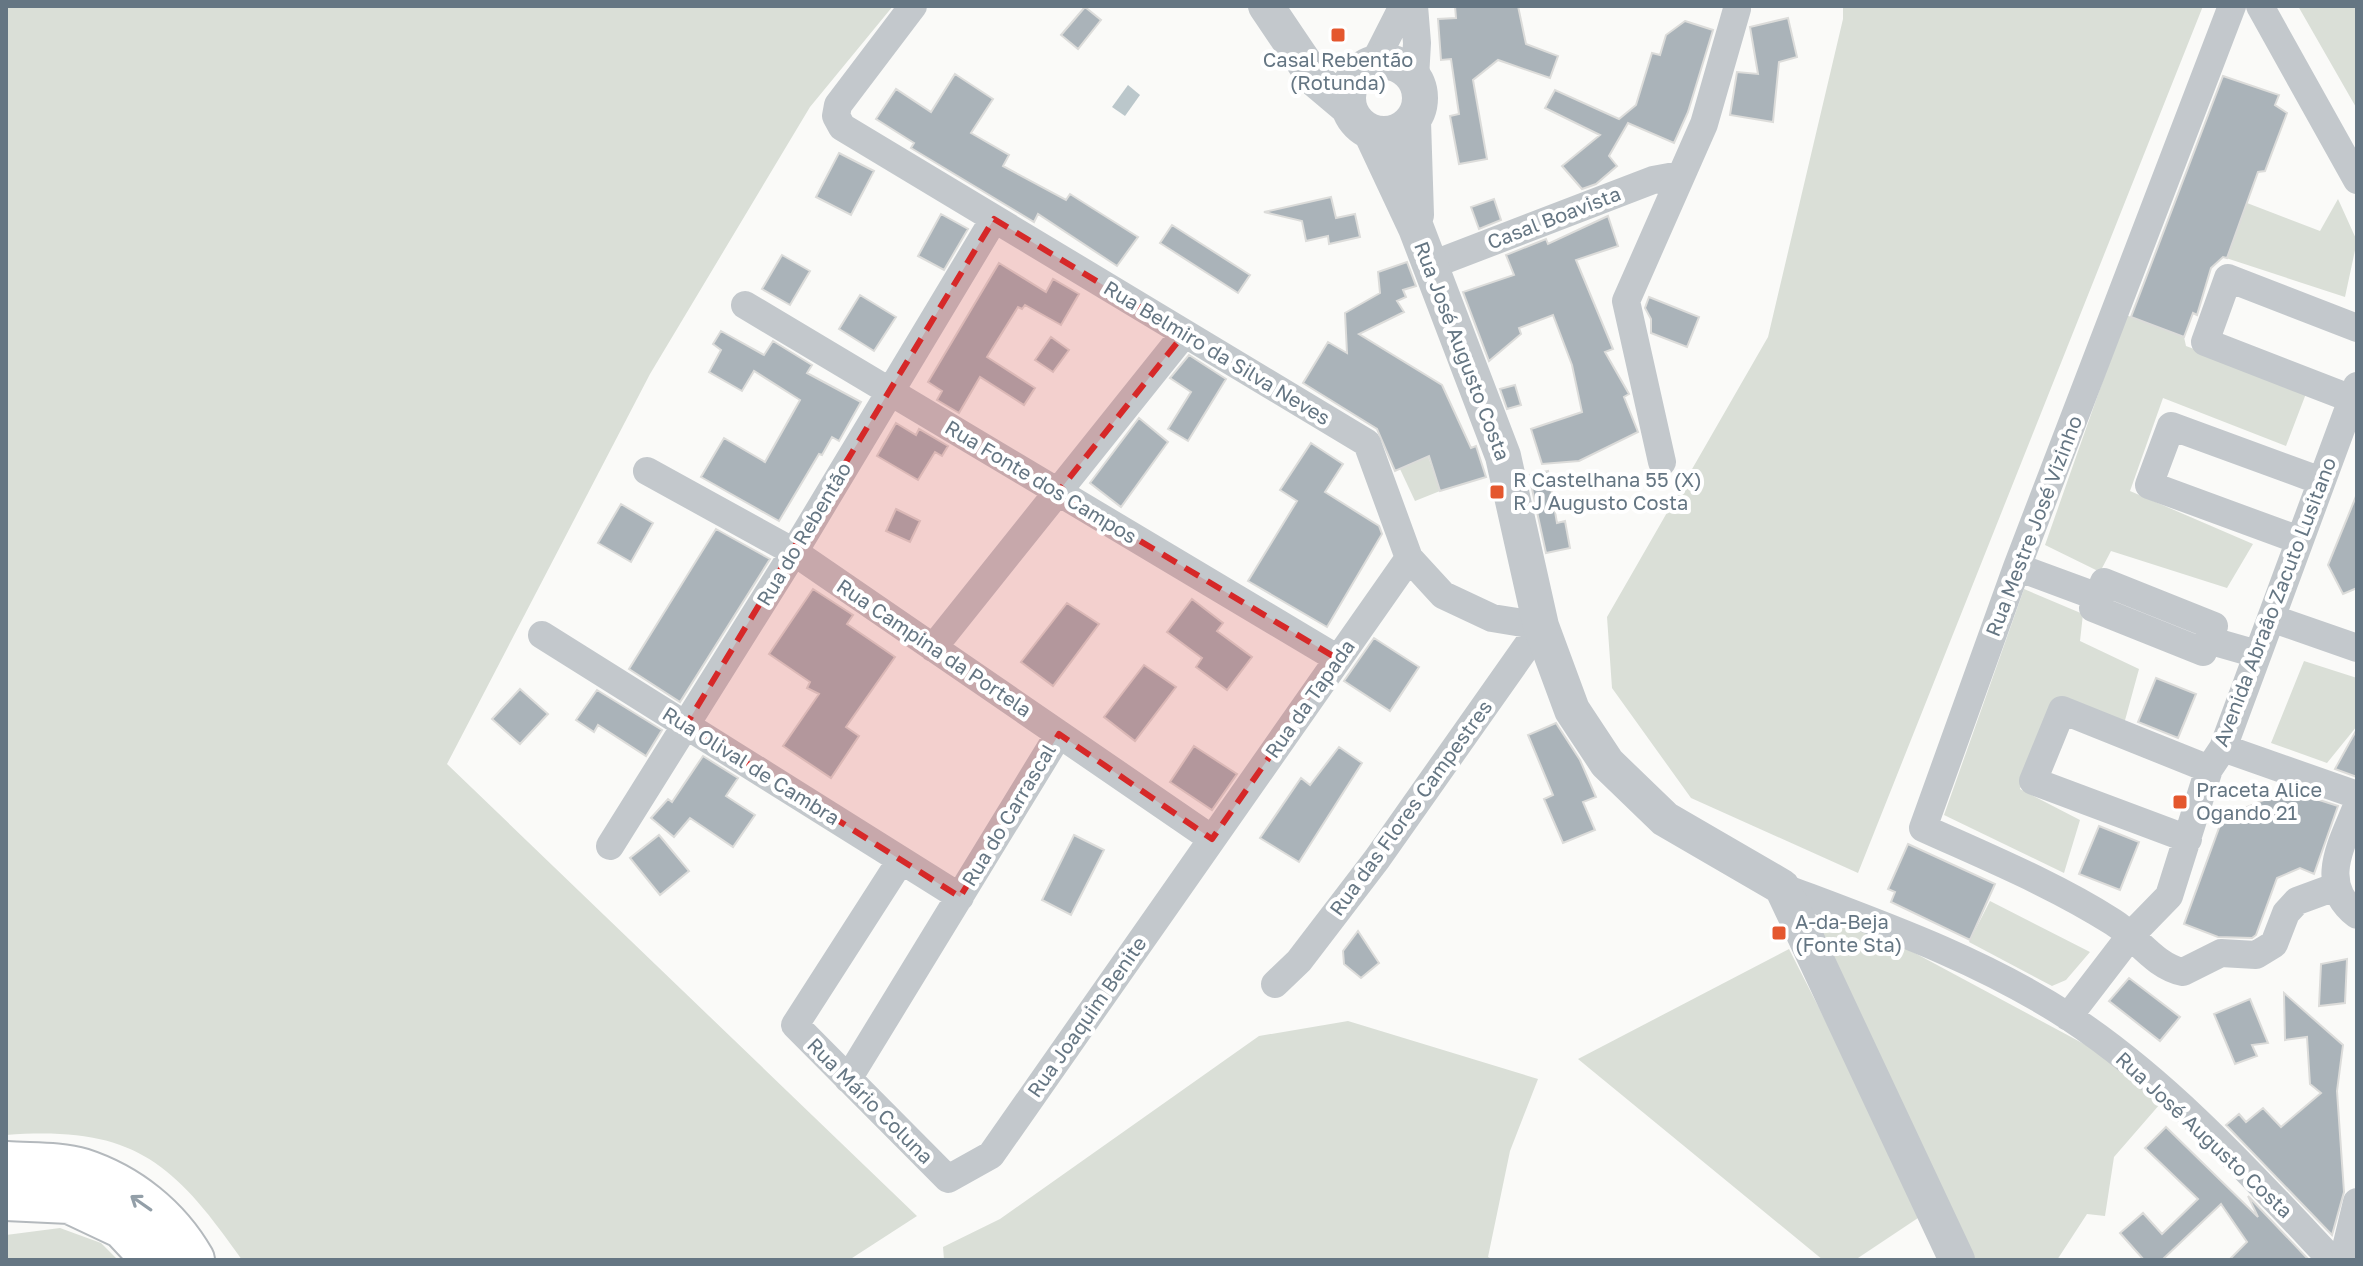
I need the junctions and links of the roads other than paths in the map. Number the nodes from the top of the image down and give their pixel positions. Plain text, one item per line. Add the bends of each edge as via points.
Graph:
1 (913, 6) edge
2 (1266, 6) edge
3 (1403, 6) edge
4 (1414, 6) edge
5 (2232, 6) edge
6 (2260, 6) edge
7 (1737, 9) dead end
8 (1415, 78) junction
9 (1362, 94) junction
10 (1413, 121) junction
11 (1680, 175) junction
12 (2357, 180) edge
13 (994, 219) junction
14 (1416, 228) junction
15 (1429, 266) junction
16 (745, 305) dead end
17 (2357, 328) edge
18 (1184, 334) junction
19 (890, 392) junction
20 (2355, 393) edge
21 (1662, 462) dead end
22 (647, 471) dead end
23 (2321, 481) junction
24 (1058, 492) junction
25 (2299, 540) junction
26 (794, 552) junction
27 (1409, 558) junction
28 (2017, 567) junction
29 (2271, 618) junction
30 (1541, 626) junction
31 (542, 635) dead end
32 (933, 648) junction
33 (2357, 648) edge
34 (2257, 654) junction
35 (1338, 659) junction
36 (686, 725) junction
37 (1059, 734) junction
38 (2216, 758) junction
39 (2357, 795) edge
40 (2357, 806) edge
41 (1212, 839) junction
42 (2188, 839) junction
43 (610, 846) dead end
44 (901, 860) junction
45 (1782, 887) junction
46 (2335, 887) junction
47 (960, 897) junction
48 (2357, 915) edge
49 (2131, 935) junction
50 (1275, 984) dead end
51 (2068, 1017) junction
52 (848, 1079) junction
53 (6, 1164) edge
54 (948, 1179) joint
55 (6, 1198) edge
56 (2357, 1202) edge
57 (155, 1260) edge
58 (192, 1260) edge
59 (1957, 1260) edge
60 (2332, 1260) edge
61 (2343, 1260) edge

1 - 13 street, Rua Belmiro da Silva Neves via 838,105 836,116 842,127
2 - 9 street via 1293,43
3 - 9 street
4 - 8 street
5 - 28 street, Rua Mestre José Vizinho
6 - 12 street
7 - 11 street via 1704,124
8 - 9 street via 1397,64
8 - 10 street, Rua José Augusto Costa via 1421,100
9 - 10 street via 1394,133
9 - 14 street, Rua José Augusto Costa
10 - 14 street, Rua José Augusto Costa
11 - 15 street, Casal Boavista via 1653,180
11 - 21 street via 1626,301
13 - 18 street, Rua Belmiro da Silva Neves
13 - 19 street, Rua do Rebentão
14 - 15 street, Rua José Augusto Costa
15 - 30 street, Rua José Augusto Costa via 1503,456
16 - 19 street, Rua Fonte dos Campos
17 - 20 street via 2228,278 2205,342
18 - 24 street
18 - 27 street, Rua Belmiro da Silva Neves via 1367,443
19 - 24 street, Rua Fonte dos Campos
19 - 26 street, Rua do Rebentão
20 - 23 street, Avenida Abraão Zacuto Lusitano
22 - 26 street, Rua Campina da Portela
23 - 25 street, Avenida Abraão Zacuto Lusitano
23 - 25 street via 2171,426 2149,485
24 - 32 street
24 - 35 street, Rua Fonte dos Campos
25 - 29 street, Avenida Abraão Zacuto Lusitano
26 - 32 street, Rua Campina da Portela
26 - 36 street, Rua do Rebentão
27 - 30 street, Rua Belmiro da Silva Neves via 1443,595 1492,618
27 - 35 street, Rua da Tapada
28 - 34 street via 2098,597 2093,608 2203,652 2208,640
28 - 49 street, Rua Mestre José Vizinho via 1923,828 2058,890
29 - 33 street
29 - 34 street, Avenida Abraão Zacuto Lusitano
30 - 45 street, Rua José Augusto Costa via 1572,710 1607,763 1665,819
30 - 50 street, Rua das Flores Campestres via 1377,859 1299,961
31 - 36 street, Rua Olival de Cambra
32 - 37 street, Rua Campina da Portela
34 - 38 street, Avenida Abraão Zacuto Lusitano
35 - 41 street, Rua da Tapada
36 - 43 street, Rua do Rebentão
36 - 44 street, Rua Olival de Cambra
37 - 41 street, Rua Campina da Portela
37 - 47 street, Rua do Carrascal
38 - 39 street
38 - 42 street, Avenida Abraão Zacuto Lusitano
38 - 42 street via 2062,710 2033,781
40 - 46 street via 2333,868
41 - 54 street, Rua Joaquim Benite via 991,1155
42 - 49 street, Avenida Abraão Zacuto Lusitano via 2169,896
44 - 47 street, Rua Olival de Cambra
44 - 52 street, Rua Mário Coluna via 795,1025
45 - 51 street, Rua José Augusto Costa via 1918,938
45 - 59 street
46 - 48 street
46 - 49 street via 2297,901 2286,913 2274,944 2256,955 2221,953 2183,972 2147,952
47 - 52 street, Rua do Carrascal
49 - 51 street, Avenida Abraão Zacuto Lusitano
51 - 60 street, Rua José Augusto Costa via 2136,1066
52 - 54 street, Rua Mário Coluna
58 -> 53 highway via 177,1233 141,1200 80,1170
55 - 57 highway via 70,1201 123,1226
56 - 61 street

